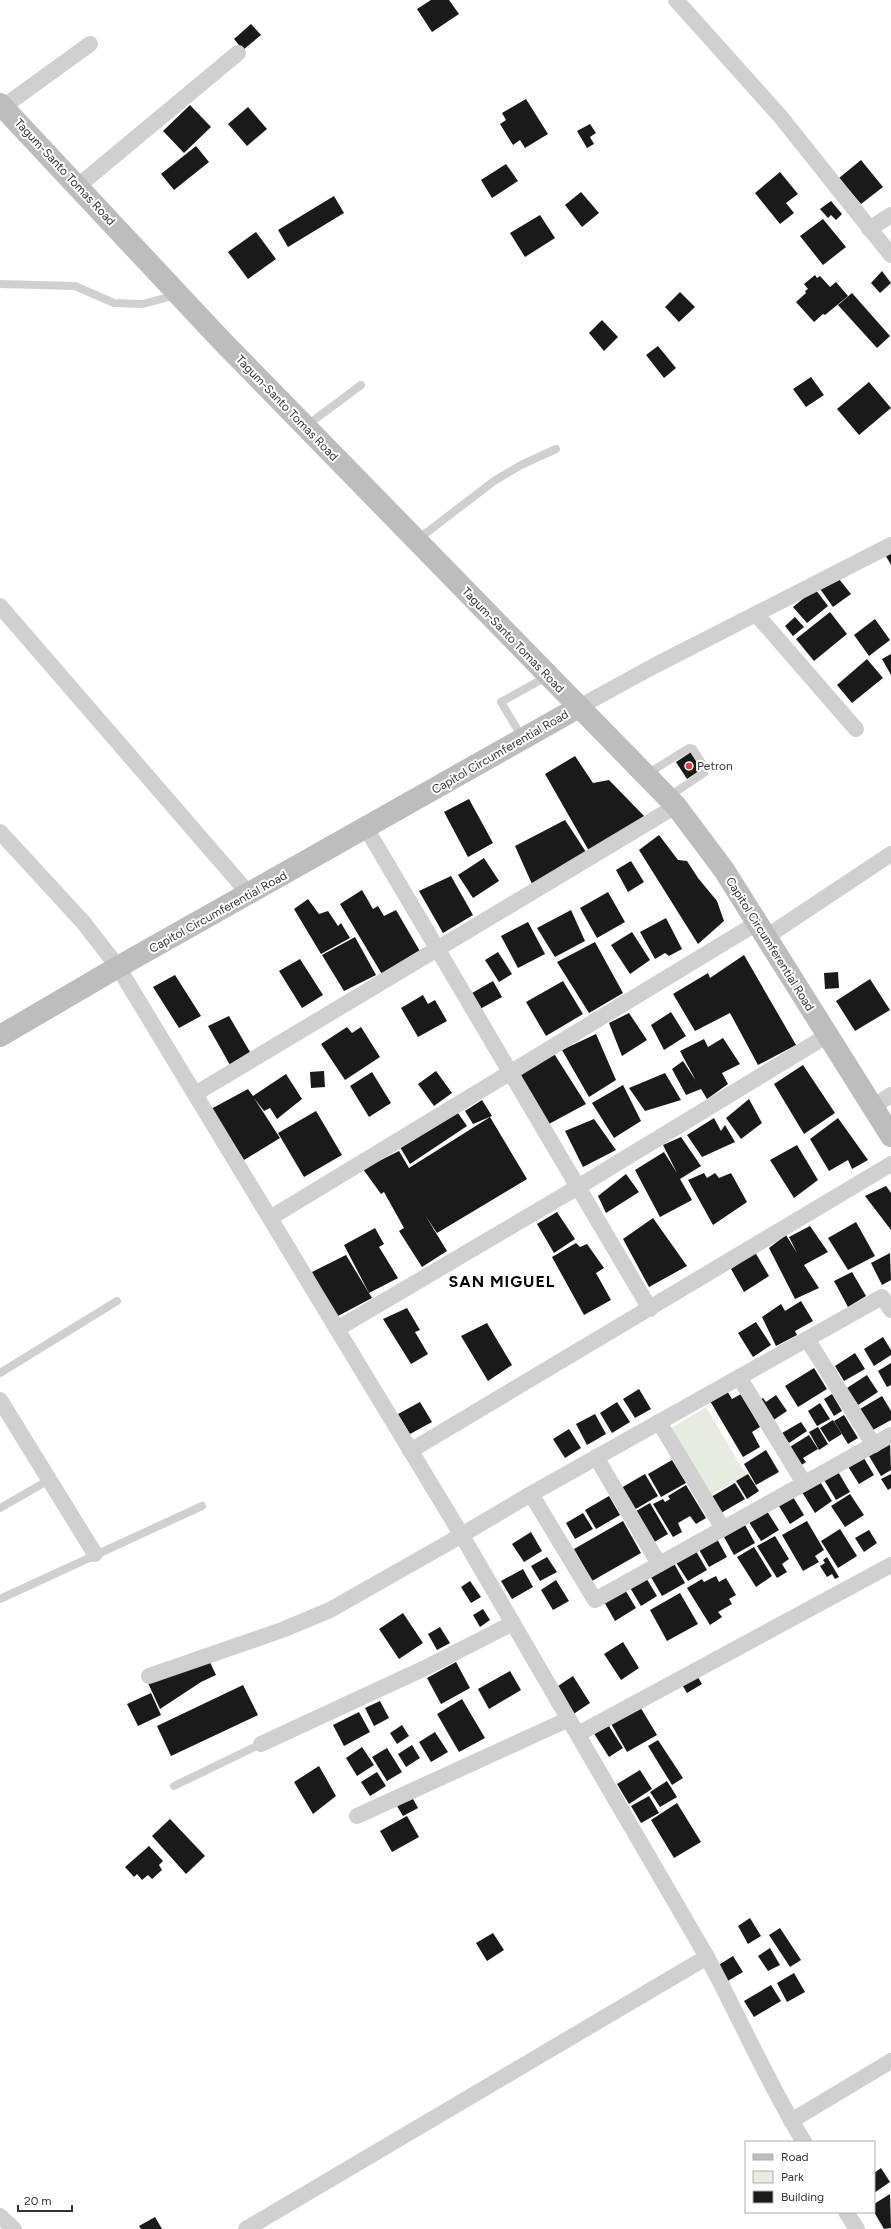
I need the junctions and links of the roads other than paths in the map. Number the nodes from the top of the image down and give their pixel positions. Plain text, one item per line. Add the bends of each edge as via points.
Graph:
1 (676, 0) edge
2 (90, 44) dead end
3 (238, 53) dead end
4 (2, 106) edge
5 (78, 186) junction
6 (891, 215) edge
7 (869, 229) junction
8 (891, 255) edge
9 (0, 284) edge
10 (178, 294) junction
11 (361, 385) dead end
12 (306, 426) junction
13 (556, 449) dead end
14 (417, 541) junction
15 (891, 545) edge
16 (0, 606) edge
17 (756, 614) junction
18 (548, 675) junction
19 (579, 707) junction
20 (856, 729) dead end
21 (523, 739) junction
22 (646, 776) junction
23 (672, 802) junction
24 (366, 828) junction
25 (0, 832) edge
26 (891, 854) edge
27 (250, 895) junction
28 (762, 930) junction
29 (437, 950) junction
30 (118, 967) junction
31 (828, 1035) junction
32 (0, 1036) edge
33 (510, 1072) junction
34 (195, 1094) junction
35 (891, 1095) edge
36 (873, 1107) junction
37 (891, 1136) edge
38 (891, 1164) edge
39 (578, 1187) junction
40 (270, 1218) junction
41 (117, 1301) dead end
42 (650, 1309) junction
43 (891, 1310) edge
44 (337, 1329) junction
45 (807, 1339) junction
46 (0, 1373) edge
47 (739, 1377) junction
48 (0, 1400) edge
49 (659, 1422) junction
50 (891, 1435) edge
51 (874, 1445) junction
52 (410, 1450) junction
53 (596, 1457) junction
54 (48, 1480) junction
55 (804, 1483) junction
56 (530, 1494) junction
57 (202, 1506) dead end
58 (0, 1508) edge
59 (722, 1527) junction
60 (462, 1534) junction
61 (94, 1554) junction
62 (659, 1564) junction
63 (891, 1565) edge
64 (0, 1599) edge
65 (513, 1623) junction
66 (149, 1676) dead end
67 (569, 1720) junction
68 (578, 1734) junction
69 (261, 1744) joint
70 (174, 1786) dead end
71 (357, 1816) dead end
72 (707, 1957) junction
73 (891, 2061) edge
74 (791, 2121) junction
75 (803, 2141) edge
76 (847, 2213) edge
77 (246, 2229) edge
78 (857, 2229) edge

1 - 7 street via 780,116
2 - 4 street
3 - 5 street
4 - 5 main road, Tagum-Santo Tomas Road
5 - 10 main road, Tagum-Santo Tomas Road
6 - 7 street
7 - 8 street
9 - 10 lane via 75,286 114,303 143,304
10 - 12 main road, Tagum-Santo Tomas Road
11 - 12 lane
12 - 14 main road, Tagum-Santo Tomas Road
13 - 14 lane via 494,481
14 - 18 main road, Tagum-Santo Tomas Road
15 - 17 street
16 - 27 street
17 - 19 street
17 - 20 street
18 - 19 main road, Tagum-Santo Tomas Road
18 - 21 lane via 501,702
19 - 21 main road, Capitol Circumferential Road
19 - 22 main road, Capitol Circumferential Road
21 - 24 main road, Capitol Circumferential Road
22 - 23 main road, Capitol Circumferential Road
22 - 23 lane via 688,748 693,749 705,768 704,773
23 - 28 main road, Capitol Circumferential Road via 712,854
23 - 29 street
24 - 27 main road, Capitol Circumferential Road
24 - 29 street
25 - 30 street via 83,922
26 - 28 street
27 - 30 main road, Capitol Circumferential Road
28 - 31 main road, Capitol Circumferential Road
28 - 33 street
29 - 33 street
29 - 34 street
30 - 32 main road, Capitol Circumferential Road
30 - 34 street
31 - 36 main road, Capitol Circumferential Road
31 - 39 street
33 - 39 street
33 - 40 street
34 - 40 street
35 - 36 street
36 - 37 main road, Capitol Circumferential Road
38 - 42 street
39 - 42 street
39 - 44 street
40 - 44 street
41 - 46 lane
42 - 52 street
43 - 45 street via 882,1297
44 - 52 street
45 - 47 street
45 - 51 street
47 - 49 street
47 - 55 street
48 - 54 street
49 - 53 street
49 - 59 street
50 - 51 street
51 - 55 street
52 - 60 street
53 - 56 street
53 - 62 street
54 - 58 lane
54 - 61 street
55 - 59 street
56 - 60 street
56 - 62 street via 595,1600
57 - 61 lane
59 - 62 street
60 - 65 street
60 - 66 street via 330,1610 282,1630
61 - 64 lane
63 - 68 street
65 - 67 street
65 - 69 street via 425,1668
67 - 68 street
67 - 71 street
68 - 72 street
69 - 70 lane
72 - 74 street
72 - 77 street
73 - 74 street
74 - 75 street
76 - 78 street

